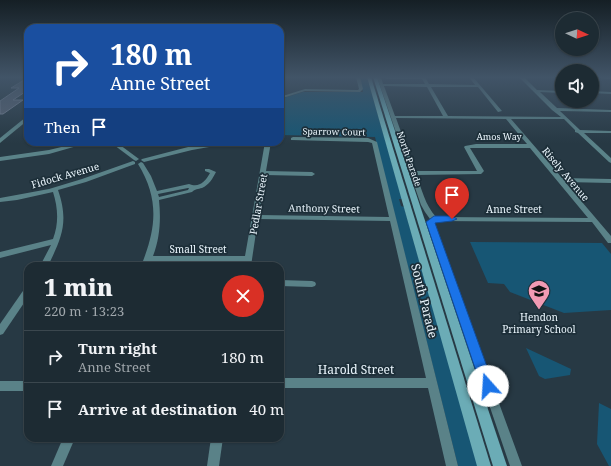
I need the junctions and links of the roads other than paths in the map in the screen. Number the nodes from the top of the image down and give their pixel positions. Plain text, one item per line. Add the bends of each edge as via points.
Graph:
1 (375, 99) edge
2 (383, 99) edge
3 (387, 99) edge
4 (435, 99) edge
5 (489, 99) edge
6 (543, 99) edge
7 (554, 109) junction
8 (500, 111) dead end
9 (611, 111) edge
10 (394, 117) junction
11 (446, 117) junction
12 (508, 118) junction
13 (564, 118) junction
14 (24, 120) edge
15 (577, 130) junction
16 (611, 132) edge
17 (293, 139) dead end
18 (0, 141) edge
19 (374, 142) joint
20 (72, 146) edge
21 (117, 146) edge
22 (194, 146) edge
23 (267, 146) edge
24 (532, 146) junction
25 (0, 159) edge
26 (138, 162) junction
27 (611, 162) edge
28 (207, 170) dead end
29 (263, 173) junction
30 (414, 173) junction
31 (312, 174) dead end
32 (559, 180) junction
33 (611, 181) edge
34 (55, 189) junction
35 (156, 196) junction
36 (0, 200) edge
37 (256, 217) junction
38 (392, 219) junction
39 (434, 219) junction
40 (593, 220) junction
41 (432, 240) junction
42 (56, 241) junction
43 (611, 241) edge
44 (0, 255) edge
45 (46, 262) edge
46 (147, 262) edge
47 (247, 262) edge
48 (284, 283) edge
49 (312, 284) dead end
50 (24, 296) edge
51 (0, 331) edge
52 (284, 383) edge
53 (432, 383) junction
54 (0, 386) edge
55 (24, 386) edge
56 (493, 400) junction
57 (483, 410) junction
58 (67, 442) edge
59 (216, 442) edge
60 (57, 466) edge
61 (212, 466) edge
62 (452, 466) edge
63 (484, 466) edge
64 (500, 466) edge
65 (516, 466) edge

1 - 63 main road
2 - 41 main road
3 - 10 street, North Parade
4 - 11 street
5 - 8 street
6 - 7 street
7 - 9 street
7 - 13 street
10 - 11 street
10 - 30 street, North Parade
11 - 12 street
12 - 13 street
12 - 24 street, Risely Avenue
13 - 15 street
14 - 18 street
15 - 16 street
15 - 27 street
17 - 19 street, Sparrow Court
19 - 38 street, South Parade
20 - 25 street
21 - 26 street
22 - 26 street, Fidock Avenue
23 - 29 street, Pedlar Street
24 - 30 street, Amos Way via 467,147 481,170 479,173
24 - 32 street, Risely Avenue
26 - 34 street, Fidock Avenue
26 - 35 street via 150,178
28 - 35 street via 213,172 201,187 189,186
29 - 31 street
29 - 37 street, Pedlar Street
30 - 39 street, North Parade via 427,211
32 - 33 street
32 - 40 street, Risely Avenue
34 - 36 street, Fidock Avenue
34 - 42 street via 61,205 61,222
35 - 46 street via 157,227
37 - 38 street, Anthony Street
37 - 47 street, Pedlar Street
38 - 53 street, South Parade
39 - 40 street, Anne Street
39 - 41 street, North Parade via 431,222
40 - 43 street, Risely Avenue
41 - 56 street, North Parade
41 - 57 main road
42 - 44 street
42 - 45 street
48 - 49 street
50 - 51 street
52 - 53 street, Harold Street
53 - 62 street, South Parade
54 - 55 street
56 - 57 street
56 - 65 street, North Parade
57 - 64 main road
58 - 60 street
59 - 61 street

